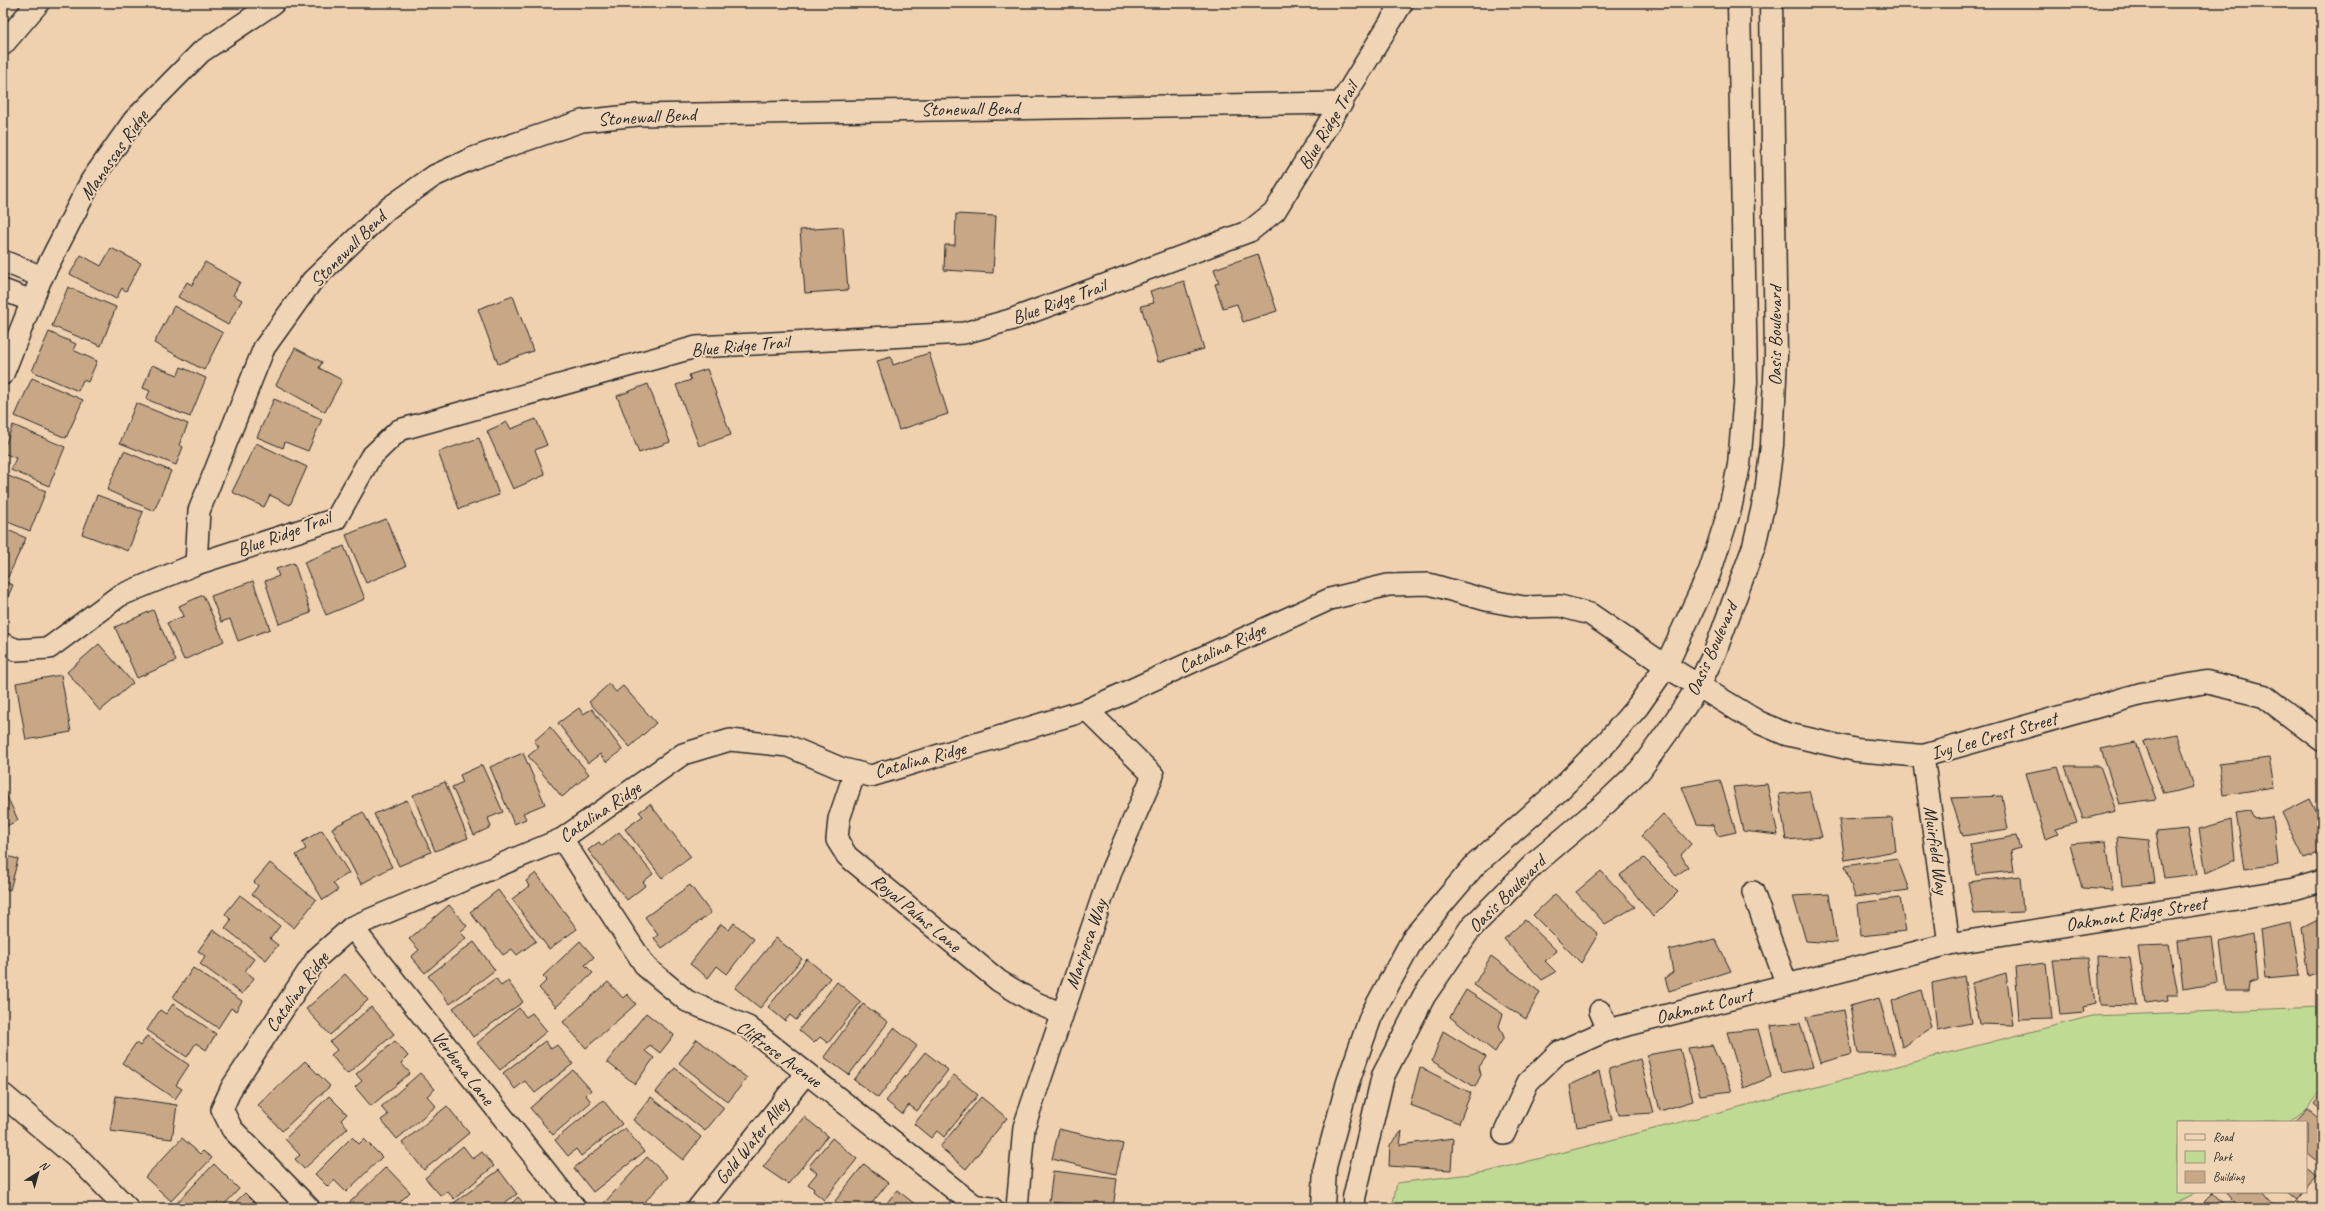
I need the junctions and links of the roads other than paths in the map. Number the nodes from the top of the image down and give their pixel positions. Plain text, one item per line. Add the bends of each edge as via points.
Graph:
1 (38, 3) edge
2 (274, 3) edge
3 (1402, 3) edge
4 (1739, 3) edge
5 (1771, 3) edge
6 (3, 44) edge
7 (1342, 103) junction
8 (3, 261) edge
9 (42, 277) junction
10 (3, 290) edge
11 (32, 302) junction
12 (3, 374) edge
13 (196, 564) junction
14 (3, 644) edge
15 (1666, 666) junction
16 (1698, 687) junction
17 (1087, 710) junction
18 (2322, 740) edge
19 (1923, 756) junction
20 (855, 772) junction
21 (562, 840) junction
22 (2322, 881) edge
23 (1753, 892) dead end
24 (352, 927) junction
25 (1949, 944) junction
26 (1787, 985) junction
27 (1600, 1011) dead end
28 (1062, 1014) junction
29 (1608, 1030) junction
30 (806, 1073) junction
31 (3, 1095) edge
32 (1504, 1134) dead end
33 (127, 1208) edge
34 (309, 1208) edge
35 (575, 1208) edge
36 (698, 1208) edge
37 (992, 1208) edge
38 (1017, 1208) edge
39 (1323, 1208) edge
40 (1354, 1208) edge

1 - 6 street
2 - 9 street, Manassas Ridge via 200,52 134,120 91,181
3 - 7 street, Blue Ridge Trail
4 - 15 street, Oasis Boulevard via 1746,382 1744,418 1730,509 1709,574
5 - 16 street, Oasis Boulevard via 1776,356 1772,445 1766,494 1754,546 1715,652
7 - 13 street, Blue Ridge Trail via 1275,211 1250,231 1010,320 964,333 696,347 399,430 370,458 336,519
7 - 13 street, Stonewall Bend via 638,115 582,122 473,158 434,176 387,209 312,281 264,348 199,511
8 - 9 street
9 - 11 street, Manassas Ridge
10 - 11 street
11 - 12 street, Manassas Ridge
13 - 14 street, Blue Ridge Trail via 119,596 49,648 18,650
15 - 16 street, Ivy Lee Crest Street
15 - 17 street, Catalina Ridge via 1590,614 1560,606 1524,607 1486,600 1429,584 1388,585 1330,599
15 - 39 street, Oasis Boulevard via 1638,706 1608,741 1554,795 1476,865 1414,937 1372,1016 1348,1082 1325,1167
16 - 19 street, Ivy Lee Crest Street via 1758,722 1786,734 1856,750
16 - 40 street, Oasis Boulevard via 1640,770 1606,803 1535,863 1470,929 1424,996 1383,1076 1354,1198
17 - 20 street, Catalina Ridge via 904,768 871,776
17 - 28 street, Mariposa Way via 1154,775 1112,869
18 - 19 street, Ivy Lee Crest Street via 2264,696 2206,682 2141,694
19 - 25 street, Muirfield Way
20 - 21 street, Catalina Ridge via 788,746 730,740 683,754
20 - 28 street, Royal Palms Lane via 839,819 837,840 847,856 999,981 1034,1002
21 - 24 street, Catalina Ridge
21 - 30 street, Cliffrose Avenue via 646,967 687,1001 748,1027
22 - 25 street, Oakmont Ridge Street via 2294,889
23 - 26 street
24 - 34 street, Catalina Ridge via 317,958 232,1087 222,1109 232,1129
24 - 35 street, Verbena Lane
25 - 26 street, Oakmont Court
26 - 29 street, Oakmont Court
27 - 29 street
28 - 38 street, Mariposa Way via 1024,1127
29 - 32 street, Oakmont Court via 1559,1052 1528,1082
30 - 36 street, Gold Water Alley
30 - 37 street, Cliffrose Avenue via 974,1205
31 - 33 street via 81,1161

